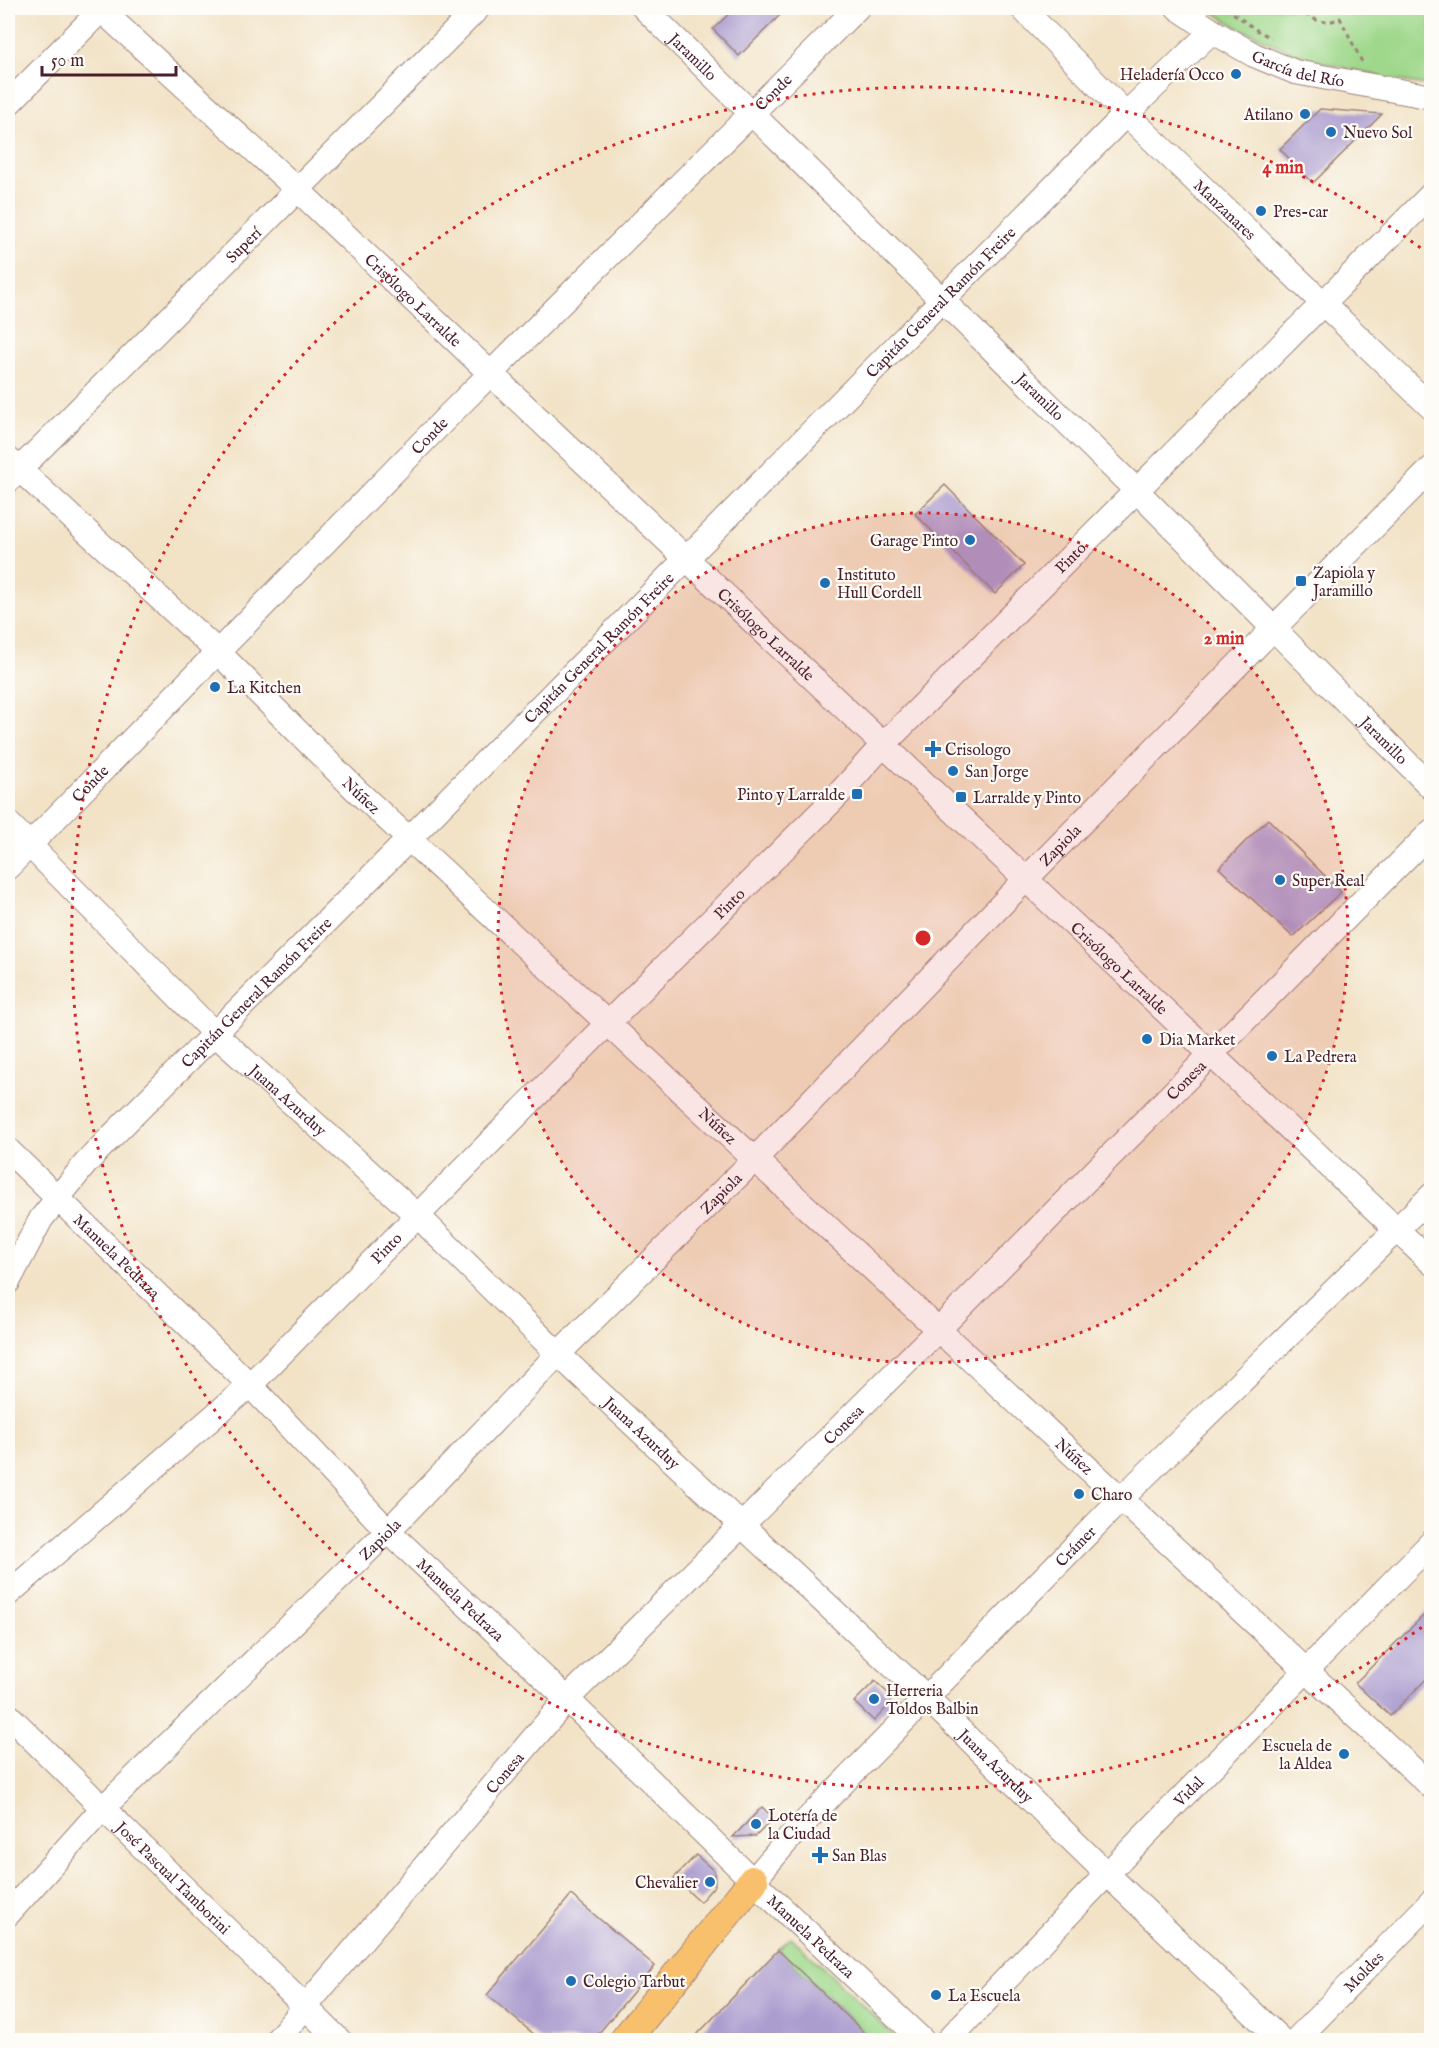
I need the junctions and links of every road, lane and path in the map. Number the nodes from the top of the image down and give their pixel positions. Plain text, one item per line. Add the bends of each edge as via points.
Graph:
1 (101, 8) edge
2 (478, 8) edge
3 (644, 8) edge
4 (856, 8) edge
5 (1022, 8) edge
6 (1178, 8) edge
7 (1226, 8) edge
8 (1299, 8) edge
9 (1212, 31) junction
10 (1276, 40) dead end
11 (1356, 66) dead end
12 (1431, 97) edge
13 (8, 104) edge
14 (752, 112) junction
15 (1126, 114) junction
16 (297, 189) junction
17 (1431, 194) edge
18 (942, 300) junction
19 (1322, 302) junction
20 (491, 374) junction
21 (1431, 408) edge
22 (1431, 468) edge
23 (11, 470) edge
24 (1136, 490) junction
25 (685, 558) junction
26 (1273, 629) junction
27 (217, 651) junction
28 (884, 744) junction
29 (1431, 788) edge
30 (8, 823) edge
31 (1431, 831) edge
32 (409, 839) junction
33 (30, 844) junction
34 (8, 867) edge
35 (1026, 879) junction
36 (607, 1024) junction
37 (214, 1033) junction
38 (1211, 1054) junction
39 (8, 1150) edge
40 (754, 1160) junction
41 (1431, 1194) edge
42 (58, 1200) junction
43 (419, 1217) junction
44 (1396, 1230) junction
45 (1431, 1263) edge
46 (8, 1282) edge
47 (939, 1329) junction
48 (558, 1354) junction
49 (250, 1385) junction
50 (1121, 1499) junction
51 (742, 1525) junction
52 (388, 1531) junction
53 (1431, 1542) edge
54 (8, 1594) edge
55 (1305, 1669) junction
56 (926, 1697) junction
57 (567, 1699) junction
58 (8, 1715) edge
59 (1431, 1787) edge
60 (104, 1807) junction
61 (1107, 1874) junction
62 (753, 1881) junction
63 (1431, 1901) edge
64 (8, 1914) edge
65 (306, 2009) junction
66 (627, 2039) edge
67 (277, 2040) edge
68 (339, 2040) edge
69 (922, 2040) edge
70 (948, 2040) edge
71 (1281, 2040) edge
72 (1296, 2040) edge

1 - 13 street
1 - 16 street, Crisólogo Larralde
2 - 16 street, Superí
3 - 14 street, Jaramillo
4 - 14 street, Conde
5 - 15 street, Manzanares
6 - 9 street, García del Río
7 - 10 path
8 - 11 path via 1326,23 1340,18 1365,67
9 - 12 street, García del Río via 1295,72
9 - 15 street, Capitán General Ramón Freire
14 - 18 street, Jaramillo
14 - 20 street, Conde
15 - 18 street, Capitán General Ramón Freire
15 - 19 street, Manzanares
16 - 20 street, Crisólogo Larralde
16 - 23 street, Superí
17 - 19 street, Pinto
18 - 24 street, Jaramillo
18 - 25 street, Capitán General Ramón Freire
19 - 21 street, Manzanares
19 - 24 street, Pinto
20 - 25 street, Crisólogo Larralde
20 - 27 street, Conde
22 - 26 street, Zapiola
23 - 27 street, Núñez
24 - 26 street, Jaramillo
24 - 28 street, Pinto
25 - 28 street, Crisólogo Larralde
25 - 32 street, Capitán General Ramón Freire
26 - 29 street, Jaramillo
26 - 35 street, Zapiola
27 - 32 street, Núñez
27 - 33 street, Conde
28 - 35 street, Crisólogo Larralde
28 - 36 street, Pinto via 836,797
30 - 33 street, Juana Azurduy
31 - 38 street, Conesa
32 - 36 street, Núñez
32 - 37 street, Capitán General Ramón Freire
33 - 34 street, Conde
33 - 37 street, Juana Azurduy
35 - 38 street, Crisólogo Larralde
35 - 40 street, Zapiola
36 - 40 street, Núñez
36 - 43 street, Pinto
37 - 42 street, Capitán General Ramón Freire via 86,1163
37 - 43 street, Juana Azurduy
38 - 44 street, Crisólogo Larralde
38 - 47 street, Conesa
39 - 42 street, Manuela Pedraza
40 - 47 street, Núñez
40 - 48 street, Zapiola
41 - 44 street, Crámer
42 - 46 street, Capitán General Ramón Freire via 41,1219
42 - 49 street, Manuela Pedraza
43 - 48 street, Juana Azurduy
43 - 49 street, Pinto
44 - 45 street, Crisólogo Larralde
44 - 50 street, Crámer
47 - 50 street, Núñez
47 - 51 street, Conesa
48 - 51 street, Juana Azurduy
48 - 52 street, Zapiola
49 - 52 street, Manuela Pedraza
49 - 54 street, Pinto
50 - 55 street, Núñez
50 - 56 street, Crámer
51 - 56 street, Juana Azurduy
51 - 57 street, Conesa
52 - 57 street, Manuela Pedraza
52 - 60 street, Zapiola
53 - 55 street, Vidal
55 - 59 street, Núñez
55 - 61 street, Vidal
56 - 61 street, Juana Azurduy
56 - 62 street, Crámer via 793,1834
57 - 62 street, Manuela Pedraza
57 - 65 street, Conesa
58 - 60 street, José Pascual Tamborini
60 - 64 street, Zapiola
60 - 65 street, José Pascual Tamborini
61 - 70 street, Vidal
61 - 71 street, Juana Azurduy
62 - 66 main road
62 - 69 street, Manuela Pedraza
63 - 72 street, Moldes
65 - 67 street, Conesa
65 - 68 street, José Pascual Tamborini

